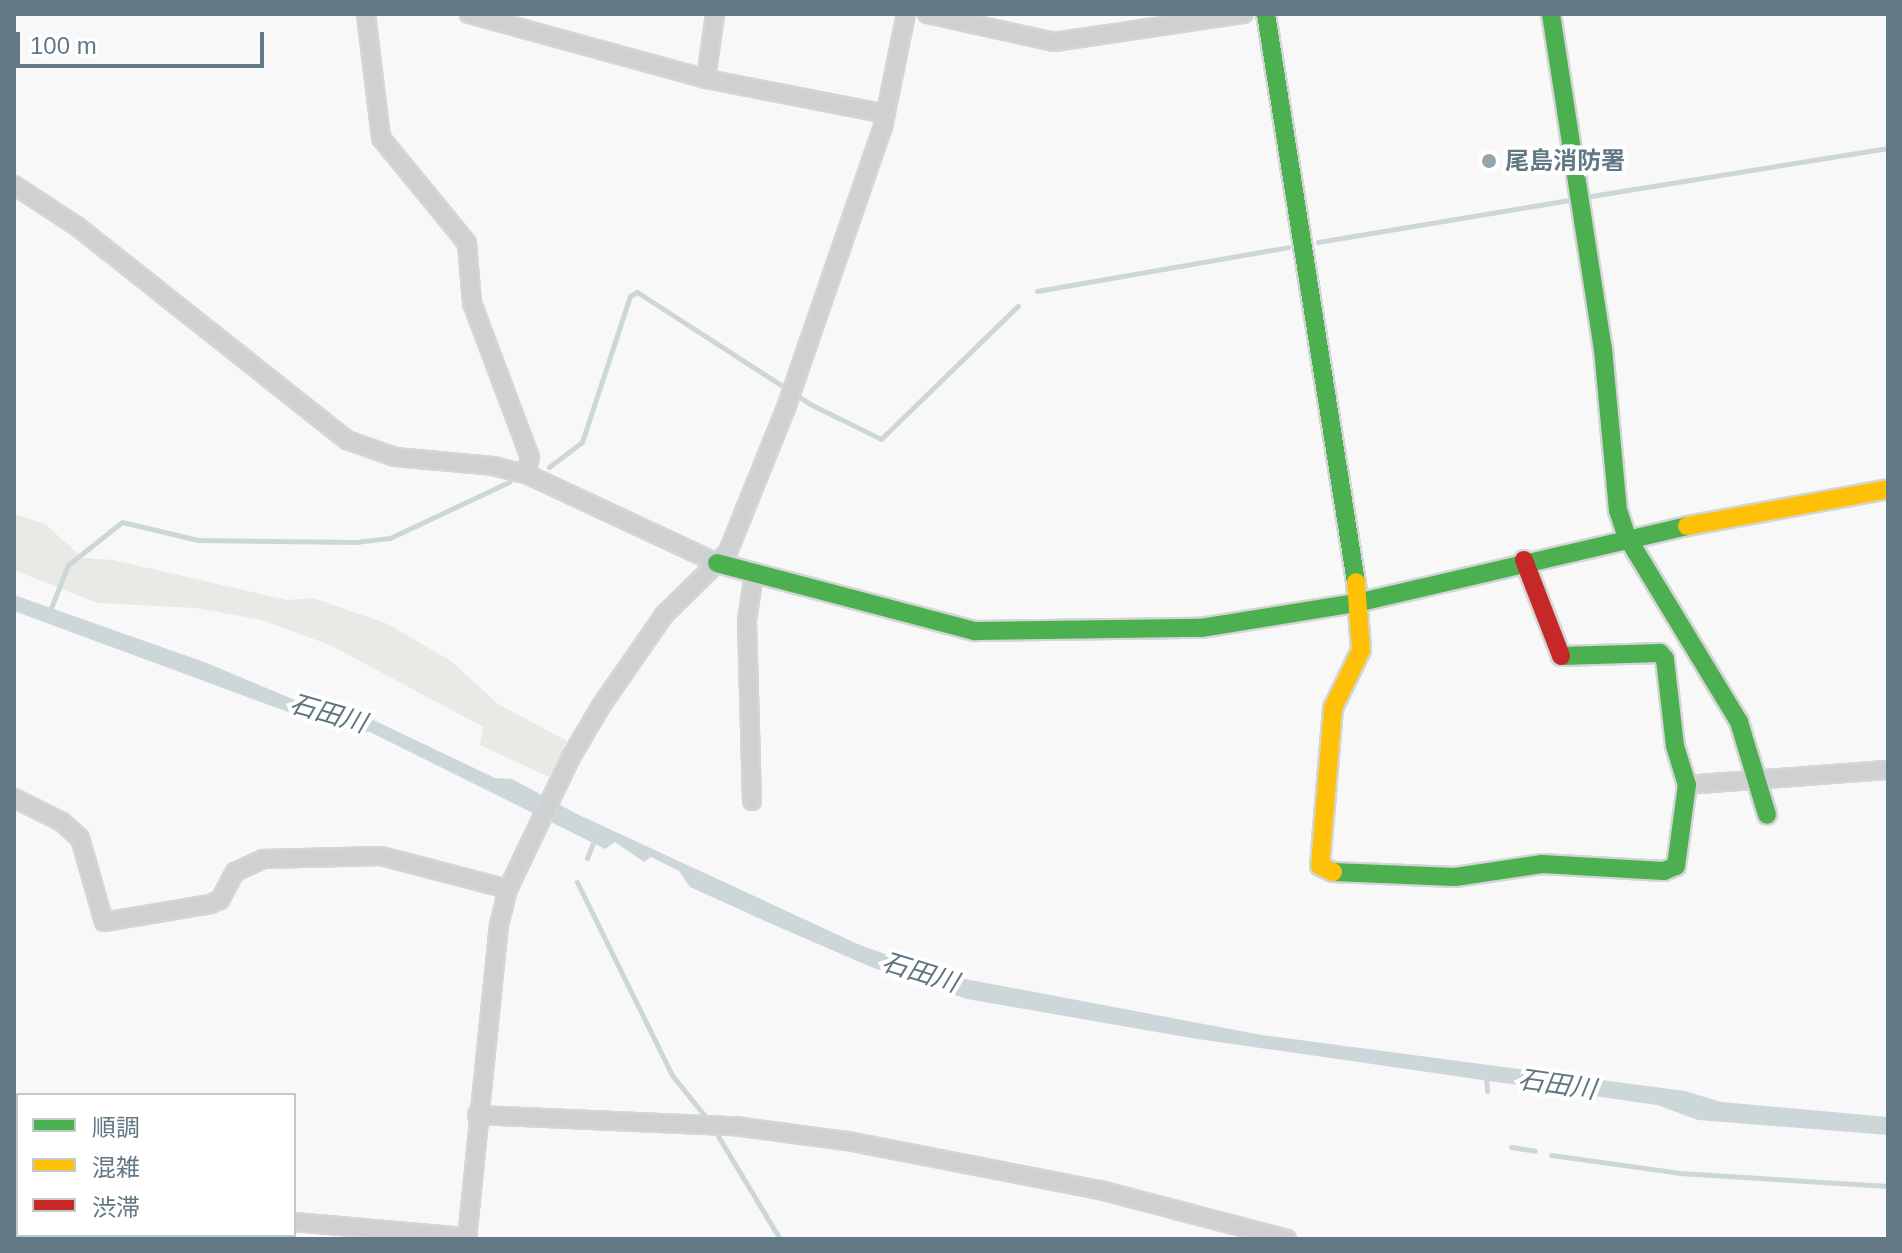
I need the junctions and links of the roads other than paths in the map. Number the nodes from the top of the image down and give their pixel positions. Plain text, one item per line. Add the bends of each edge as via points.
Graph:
1 (366, 14) edge
2 (469, 14) edge
3 (715, 14) edge
4 (906, 14) edge
5 (927, 14) edge
6 (1244, 14) edge
7 (1266, 14) edge
8 (1551, 14) edge
9 (706, 79) junction
10 (886, 114) junction
11 (14, 185) edge
12 (526, 474) junction
13 (1888, 489) edge
14 (1627, 537) junction
15 (1524, 560) junction
16 (717, 563) junction
17 (754, 574) junction
18 (1361, 602) junction
19 (1888, 770) edge
20 (1759, 780) junction
21 (1687, 785) junction
22 (14, 798) edge
23 (752, 801) dead end
24 (1767, 815) dead end
25 (508, 889) junction
26 (477, 1115) junction
27 (296, 1222) edge
28 (467, 1238) edge
29 (1287, 1239) edge

1 - 12 street via 381,138 467,243 472,303 530,457
2 - 9 street
3 - 9 street
4 - 10 street
5 - 6 street via 1054,42
7 - 18 street
8 - 14 street via 1603,349 1614,493
9 - 10 street
10 - 16 street via 792,392 728,552
11 - 12 street via 78,227 347,440 395,457
12 - 16 street
13 - 14 street
14 - 15 street
14 - 20 street via 1715,674
15 - 18 street
15 - 21 street via 1558,656 1660,653 1665,659 1675,746
16 - 17 street
16 - 25 street via 664,615 582,736
17 - 18 street via 930,622 1009,633 1201,628
17 - 23 street via 747,620
18 - 21 street via 1361,650 1338,693 1331,720 1320,866 1324,872 1455,877 1542,864 1664,871 1676,866
19 - 20 street
20 - 21 street
20 - 24 street
22 - 25 street via 62,822 80,838 104,922 210,904 225,892 235,872 263,859 381,856
25 - 26 street via 499,925
26 - 28 street
26 - 29 street via 734,1126 847,1141 1104,1191
27 - 28 street

